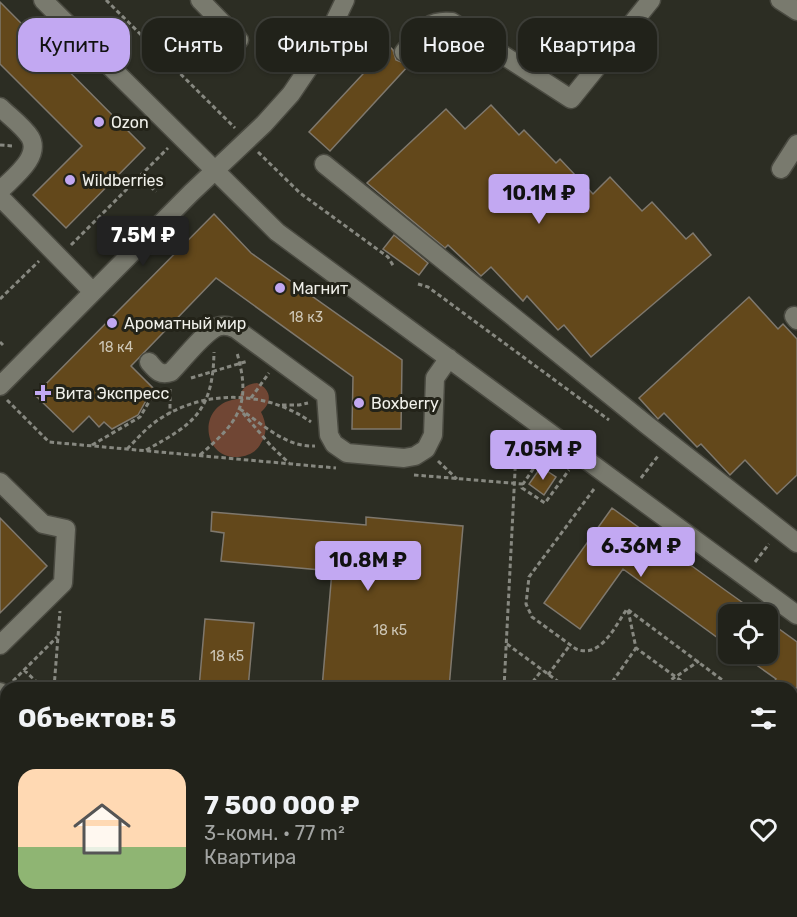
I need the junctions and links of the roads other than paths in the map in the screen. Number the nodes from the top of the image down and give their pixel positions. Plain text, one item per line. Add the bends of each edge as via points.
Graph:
1 (42, 0) edge
2 (200, 0) edge
3 (345, 0) edge
4 (651, 0) edge
5 (780, 0) edge
6 (797, 11) edge
7 (218, 18) edge
8 (506, 57) edge
9 (0, 107) edge
10 (797, 144) edge
11 (324, 164) dead end
12 (781, 169) dead end
13 (214, 171) junction
14 (0, 191) edge
15 (0, 197) edge
16 (93, 292) junction
17 (449, 358) junction
18 (149, 363) dead end
19 (3, 392) edge
20 (0, 482) edge
21 (788, 535) edge
22 (797, 615) edge
23 (0, 645) edge

1 - 13 street
2 - 7 street
3 - 13 street via 322,48 291,94
4 - 8 street via 571,99
5 - 6 street
9 - 14 street via 30,138 33,148 29,160
10 - 12 street
11 - 21 street
13 - 16 street
13 - 17 street via 277,232
15 - 16 street
16 - 19 street
17 - 18 street via 435,378 433,435 426,449 404,458 347,453 331,439 326,394 228,325 208,333 171,372 159,373
17 - 22 street
20 - 23 street via 43,524 66,529 63,583

